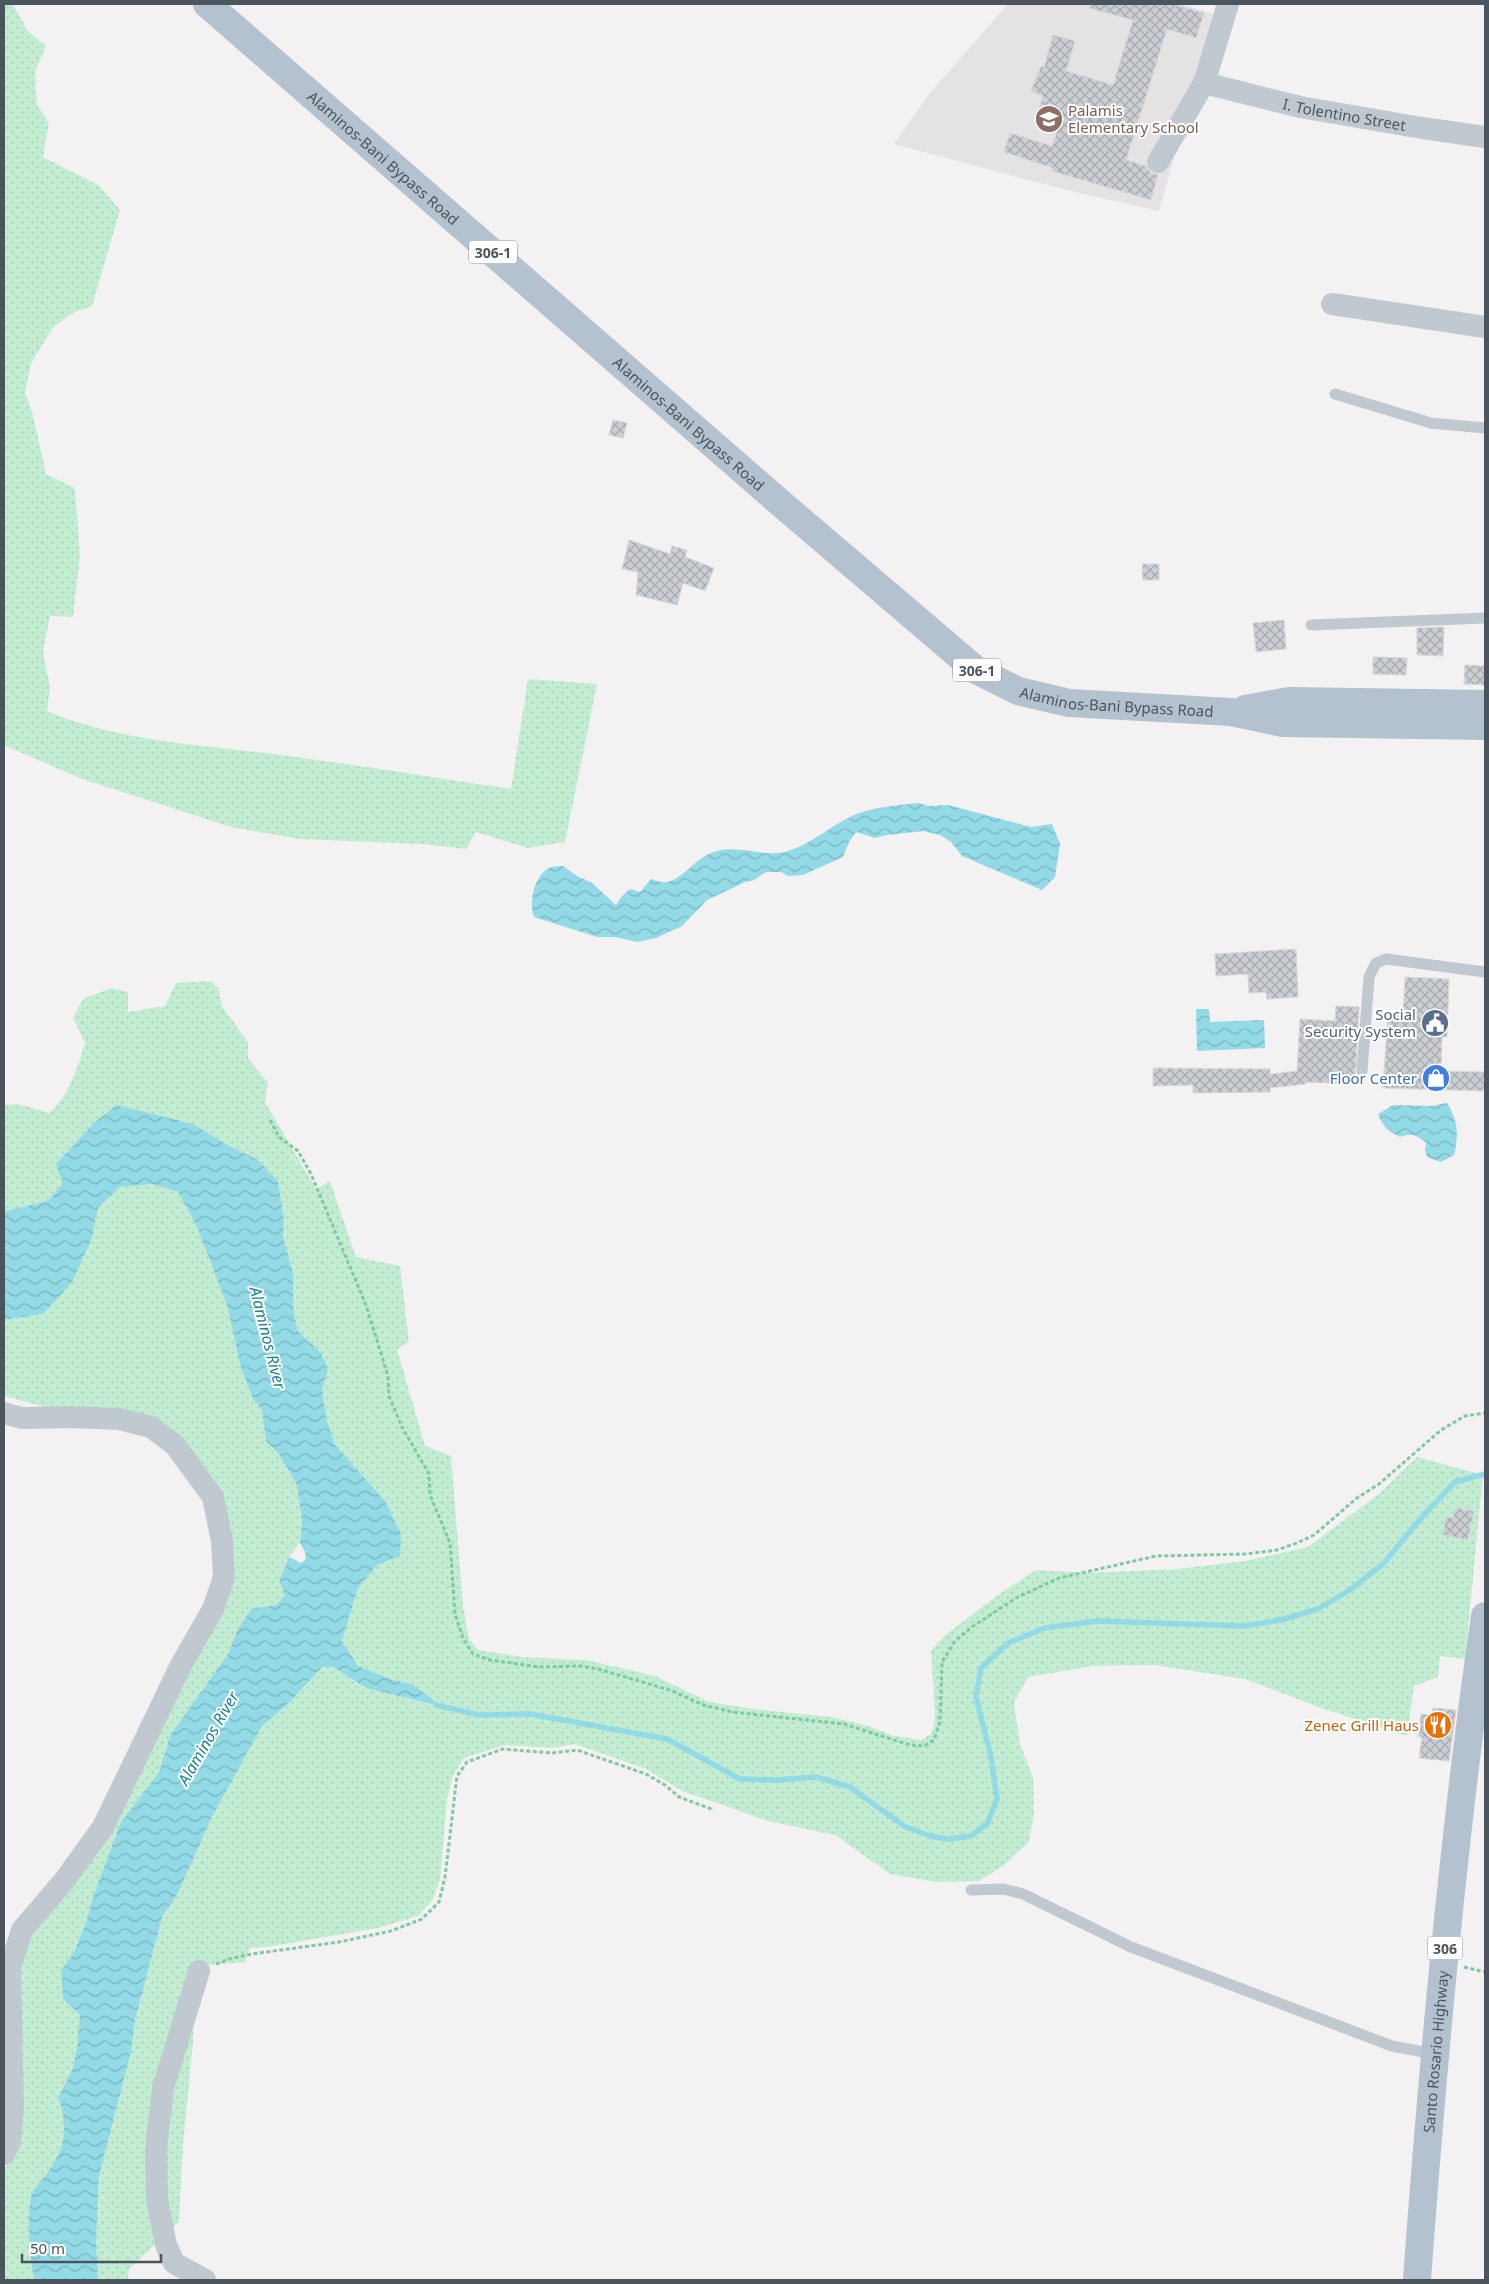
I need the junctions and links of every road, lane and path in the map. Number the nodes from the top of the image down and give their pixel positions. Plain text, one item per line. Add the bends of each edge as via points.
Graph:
1 (207, 4) edge
2 (1228, 4) edge
3 (1204, 83) junction
4 (1485, 137) edge
5 (1158, 162) dead end
6 (1332, 304) dead end
7 (1485, 327) edge
8 (1335, 394) dead end
9 (1485, 428) edge
10 (1485, 618) edge
11 (1311, 624) dead end
12 (1485, 704) edge
13 (1231, 712) junction
14 (1485, 726) edge
15 (1485, 972) edge
16 (1362, 1071) dead end
17 (270, 1120) dead end
18 (4, 1413) edge
19 (1485, 1413) edge
20 (1485, 1616) edge
21 (714, 1810) dead end
22 (971, 1890) dead end
23 (199, 1971) joint
24 (1434, 2054) junction
25 (4, 2154) edge
26 (205, 2280) edge
27 (1416, 2280) edge

1 - 13 main road, Alaminos-Bani Bypass Road / 306-1 via 976,670 1018,691 1069,703
2 - 3 street
3 - 4 street, I. Tolentino Street via 1300,107
3 - 5 street
6 - 7 street
8 - 9 lane via 1431,424
10 - 11 lane
12 - 13 main road, Alaminos-Bani Bypass Road / 306-1 via 1289,701
13 - 14 main road, Alaminos-Bani Bypass Road / 306-1 via 1283,723
15 - 16 lane via 1386,959 1376,963 1369,976
17 - 19 path via 279,1137 298,1151 311,1174 366,1305 388,1376 389,1396 402,1427 429,1474 430,1495 450,1543 454,1606 463,1638 473,1654 490,1660 539,1667 598,1669 732,1712 844,1724 910,1745 924,1746 934,1740 940,1722 942,1662 956,1641 998,1609 1039,1586 1088,1570 1156,1556 1246,1554 1277,1550 1297,1543 1314,1535 1442,1430 1465,1416
18 - 25 street via 22,1418 119,1419 151,1427 175,1445 213,1497 222,1541 224,1578 213,1609 181,1665 103,1827 64,1881 22,1930 10,1968 13,2108 10,2142
20 - 24 main road, Santo Rosario Highway / 306 via 1458,1826
21 - 23 path via 679,1797 646,1774 577,1750 503,1749 467,1762 457,1776 439,1902 422,1919 391,1931 229,1958
22 - 24 lane via 1003,1889 1023,1894 1131,1947 1392,2046
23 - 26 street via 163,2088 156,2149 157,2199 166,2245 174,2263
24 - 27 main road, Santo Rosario Highway / 306

